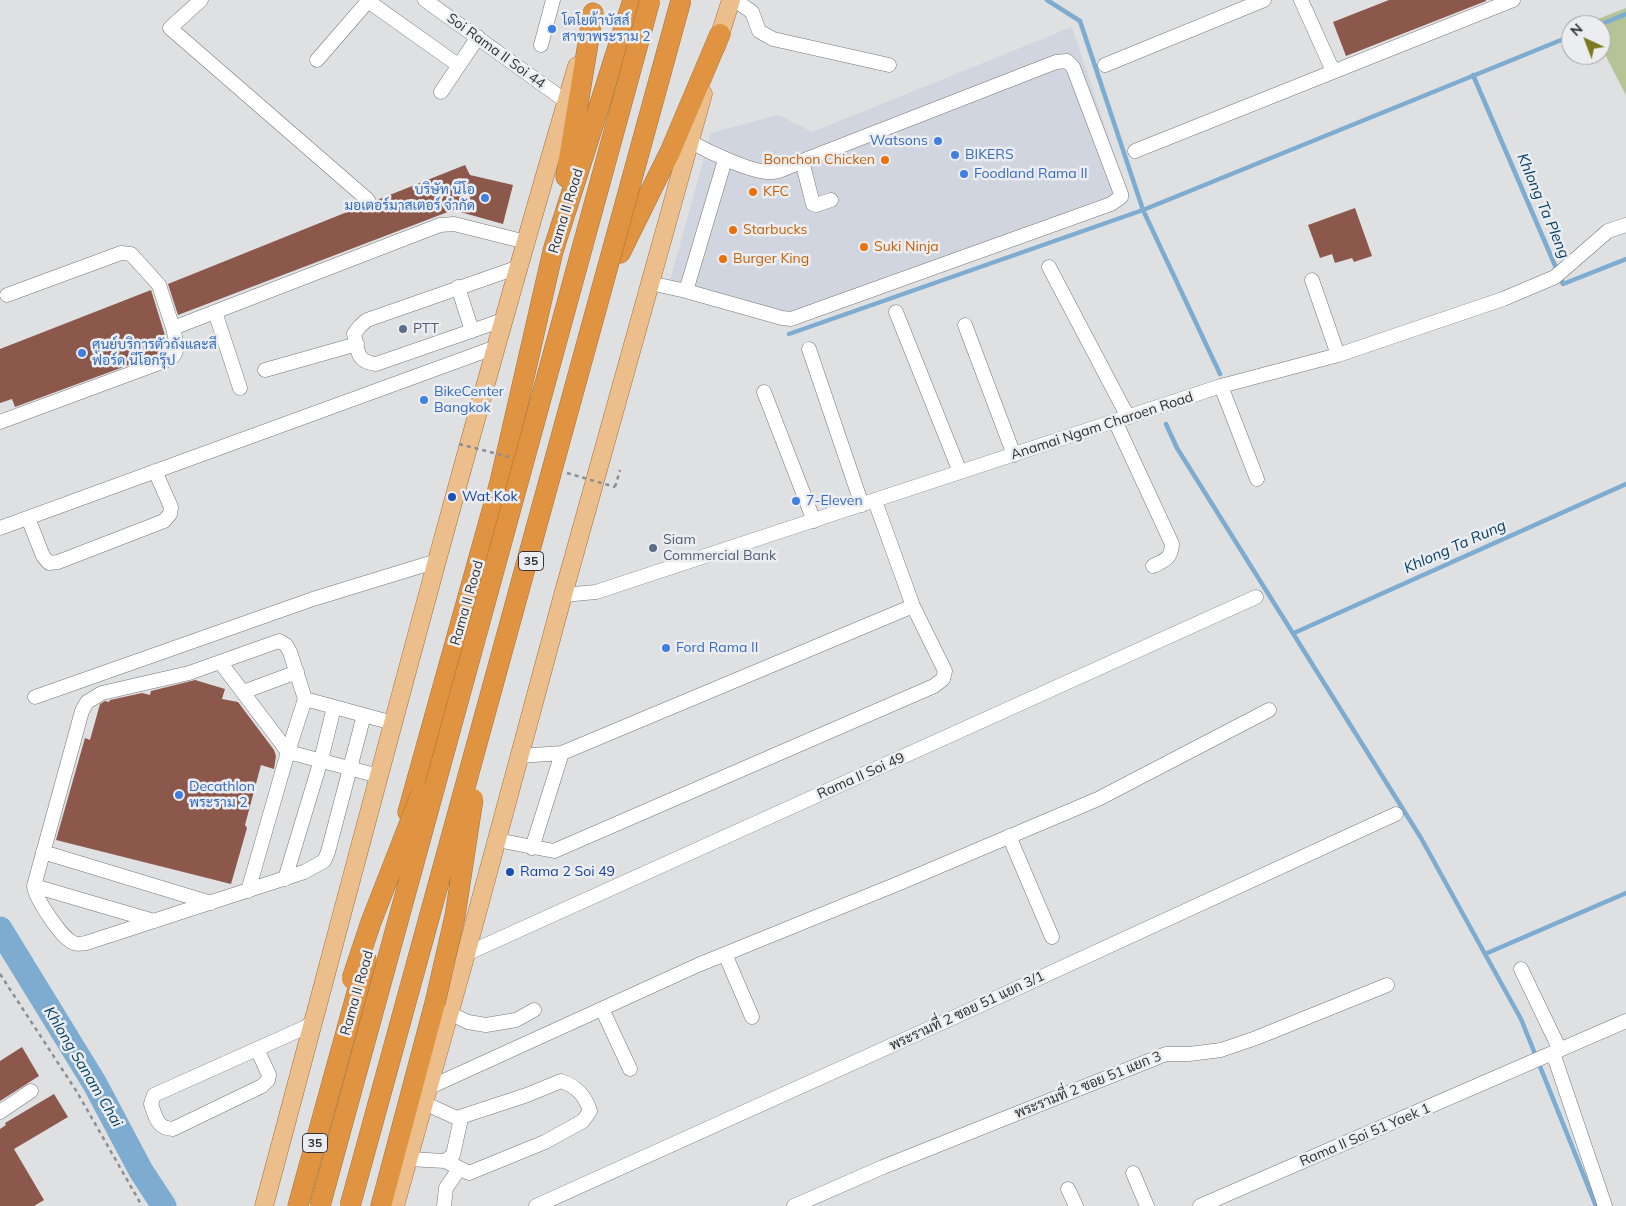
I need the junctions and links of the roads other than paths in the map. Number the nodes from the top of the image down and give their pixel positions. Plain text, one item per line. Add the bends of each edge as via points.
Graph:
1 (201, 0) edge
2 (368, 0) edge
3 (425, 0) edge
4 (553, 0) edge
5 (634, 0) edge
6 (650, 0) edge
7 (681, 0) edge
8 (731, 0) edge
9 (735, 0) edge
10 (1264, 0) edge
11 (1302, 0) edge
12 (1513, 0) edge
13 (594, 6) edge
14 (720, 34) junction
15 (478, 37) junction
16 (541, 45) dead end
17 (317, 60) dead end
18 (458, 65) junction
19 (889, 65) dead end
20 (1104, 65) dead end
21 (1333, 71) junction
22 (440, 92) dead end
23 (566, 102) junction
24 (689, 142) junction
25 (1135, 151) dead end
26 (726, 160) junction
27 (802, 161) junction
28 (368, 200) dead end
29 (831, 200) dead end
30 (1626, 225) edge
31 (526, 242) junction
32 (553, 251) junction
33 (620, 253) junction
34 (519, 267) junction
35 (1049, 267) dead end
36 (1312, 280) dead end
37 (650, 283) junction
38 (458, 287) junction
39 (686, 291) junction
40 (7, 294) dead end
41 (215, 312) junction
42 (896, 312) dead end
43 (503, 320) junction
44 (965, 325) dead end
45 (174, 328) junction
46 (472, 331) junction
47 (357, 344) junction
48 (496, 347) junction
49 (809, 349) dead end
50 (1338, 355) junction
51 (265, 370) dead end
52 (1220, 386) junction
53 (240, 388) dead end
54 (764, 392) dead end
55 (1128, 417) junction
56 (1115, 421) junction
57 (0, 422) edge
58 (1014, 455) junction
59 (156, 471) junction
60 (960, 472) junction
61 (1257, 479) dead end
62 (869, 503) junction
63 (28, 518) junction
64 (814, 521) junction
65 (0, 528) edge
66 (437, 561) junction
67 (1153, 566) dead end
68 (563, 595) junction
69 (1256, 597) dead end
70 (913, 606) junction
71 (220, 662) junction
72 (297, 672) junction
73 (243, 692) junction
74 (35, 697) dead end
75 (305, 699) junction
76 (458, 703) junction
77 (334, 707) junction
78 (486, 710) junction
79 (1269, 710) dead end
80 (364, 715) junction
81 (393, 723) junction
82 (288, 752) junction
83 (562, 753) junction
84 (519, 756) junction
85 (321, 760) junction
86 (351, 768) junction
87 (379, 776) junction
88 (1396, 814) dead end
89 (1009, 836) junction
90 (497, 840) junction
91 (532, 848) junction
92 (43, 852) junction
93 (285, 878) junction
94 (34, 886) junction
95 (248, 891) junction
96 (211, 903) junction
97 (154, 921) junction
98 (1052, 937) dead end
99 (466, 954) junction
100 (725, 954) junction
101 (1522, 969) dead end
102 (1387, 986) dead end
103 (602, 1009) junction
104 (534, 1010) dead end
105 (449, 1013) junction
106 (752, 1017) dead end
107 (314, 1020) junction
108 (1626, 1021) edge
109 (257, 1049) junction
110 (1553, 1053) junction
111 (630, 1069) dead end
112 (31, 1091) dead end
113 (426, 1096) junction
114 (0, 1112) edge
115 (457, 1118) junction
116 (408, 1159) junction
117 (445, 1161) junction
118 (459, 1169) junction
119 (1133, 1173) dead end
120 (1068, 1189) dead end
121 (264, 1206) edge
122 (288, 1206) edge
123 (298, 1206) edge
124 (320, 1206) edge
125 (350, 1206) edge
126 (357, 1206) edge
127 (381, 1206) edge
128 (395, 1206) edge
129 (444, 1206) edge
130 (536, 1206) edge
131 (794, 1206) edge
132 (1076, 1206) edge
133 (1148, 1206) edge
134 (1200, 1206) edge
135 (1605, 1206) edge

1 - 28 street via 170,28
2 - 17 street
2 - 18 street
3 - 15 street, Soi Rama II Soi 44
4 - 16 street
5 - 32 highway, Rama II Road / 35
6 - 76 highway, bridge
7 - 33 highway, 35 via 633,179
7 - 78 highway, bridge
8 - 14 main road
9 - 19 street via 752,12 759,31 773,39
10 - 20 street
11 - 21 street
12 - 21 street
13 - 23 main road, 35
13 - 32 highway
14 - 24 main road
14 - 33 highway via 670,152
15 - 18 street
15 - 23 street, Soi Rama II Soi 44
18 - 22 street
21 - 25 street
23 - 31 main road, 35
24 - 26 street
24 - 37 main road
26 - 27 street via 771,172
26 - 39 street
27 - 29 street via 813,204
27 - 39 street via 1056,62 1067,61 1073,66 1121,197 1111,204 796,318 782,318
30 - 50 street, Anamai Ngam Charoen Road via 1608,231 1555,277 1503,299
31 - 34 main road, 35
31 - 41 street via 454,224 440,225
32 - 123 highway, Rama II Road / 35 via 500,482
33 - 126 highway, 35 via 581,374
34 - 38 street
34 - 43 main road, 35
35 - 55 street
36 - 50 street
37 - 39 street
37 - 68 main road
38 - 46 street
38 - 47 street via 367,320 354,334
40 - 45 street via 121,254 131,254 159,285
41 - 45 street
41 - 53 street
42 - 60 street
43 - 46 street
43 - 48 main road, 35
44 - 58 street
45 - 57 street via 177,349 174,357
46 - 47 street via 376,364 367,363 359,357
47 - 51 street
48 - 59 street
48 - 66 main road, 35
49 - 62 street
50 - 52 street, Anamai Ngam Charoen Road
52 - 55 street, Anamai Ngam Charoen Road
52 - 61 street
54 - 64 street
55 - 56 street, Anamai Ngam Charoen Road
56 - 58 street, Anamai Ngam Charoen Road
56 - 67 street via 1172,544 1166,559
58 - 60 street, Anamai Ngam Charoen Road
59 - 63 street
59 - 63 street via 171,507 164,521 58,562 49,563 44,556
60 - 62 street, Anamai Ngam Charoen Road
62 - 64 street, Anamai Ngam Charoen Road
62 - 70 street
63 - 65 street
64 - 68 street, Anamai Ngam Charoen Road via 596,592
66 - 74 street via 313,599
66 - 81 main road, 35
68 - 84 main road
69 - 99 street, Rama II Soi 49
70 - 83 street
70 - 91 street via 945,672 943,679 934,686 554,851
71 - 72 street via 279,641 286,645
71 - 73 street
71 - 92 street via 102,693 87,702
72 - 73 street
72 - 75 street
73 - 82 street
75 - 77 street
75 - 82 street
76 - 122 highway, bridge via 362,949
76 - 124 highway, bridge
77 - 80 street
77 - 85 street
78 - 125 highway, bridge
78 - 127 highway, bridge via 450,943
79 - 89 street via 1098,798
80 - 81 street
80 - 86 street
81 - 87 main road, 35
82 - 85 street
82 - 95 street
83 - 84 street
83 - 91 street
84 - 90 main road
85 - 86 street
85 - 93 street
86 - 87 street
86 - 93 street via 326,858 317,866
87 - 107 main road, 35
88 - 130 street, พระรามที่ 2 ซอย 51 แยก 3/1
89 - 98 street
89 - 100 street
90 - 91 street
90 - 99 main road
92 - 94 street
92 - 96 street
93 - 95 street
94 - 97 street
94 - 97 street via 34,892 52,920 75,944
95 - 96 street
96 - 97 street
99 - 105 main road
100 - 103 street
100 - 106 street
101 - 110 street
102 - 131 street, พระรามที่ 2 ซอย 51 แยก 3 via 1221,1050 1166,1054
103 - 111 street
103 - 113 street via 478,1064
104 - 105 street via 516,1020 486,1024 468,1022
105 - 113 main road
107 - 109 street via 306,1027
107 - 121 main road, 35
108 - 110 street, Rama II Soi 51 Yaek 1
109 - 109 street via 270,1075 262,1086 173,1129 158,1123 151,1104 154,1095
110 - 134 street, Rama II Soi 51 Yaek 1
110 - 135 street
112 - 114 street
113 - 115 street
113 - 116 main road
115 - 117 street via 460,1123 453,1155
115 - 118 street via 560,1081 578,1090 590,1111 583,1121 545,1142 469,1173
116 - 117 street
116 - 128 main road
117 - 118 street
118 - 129 street via 446,1188
119 - 133 street
120 - 132 street

